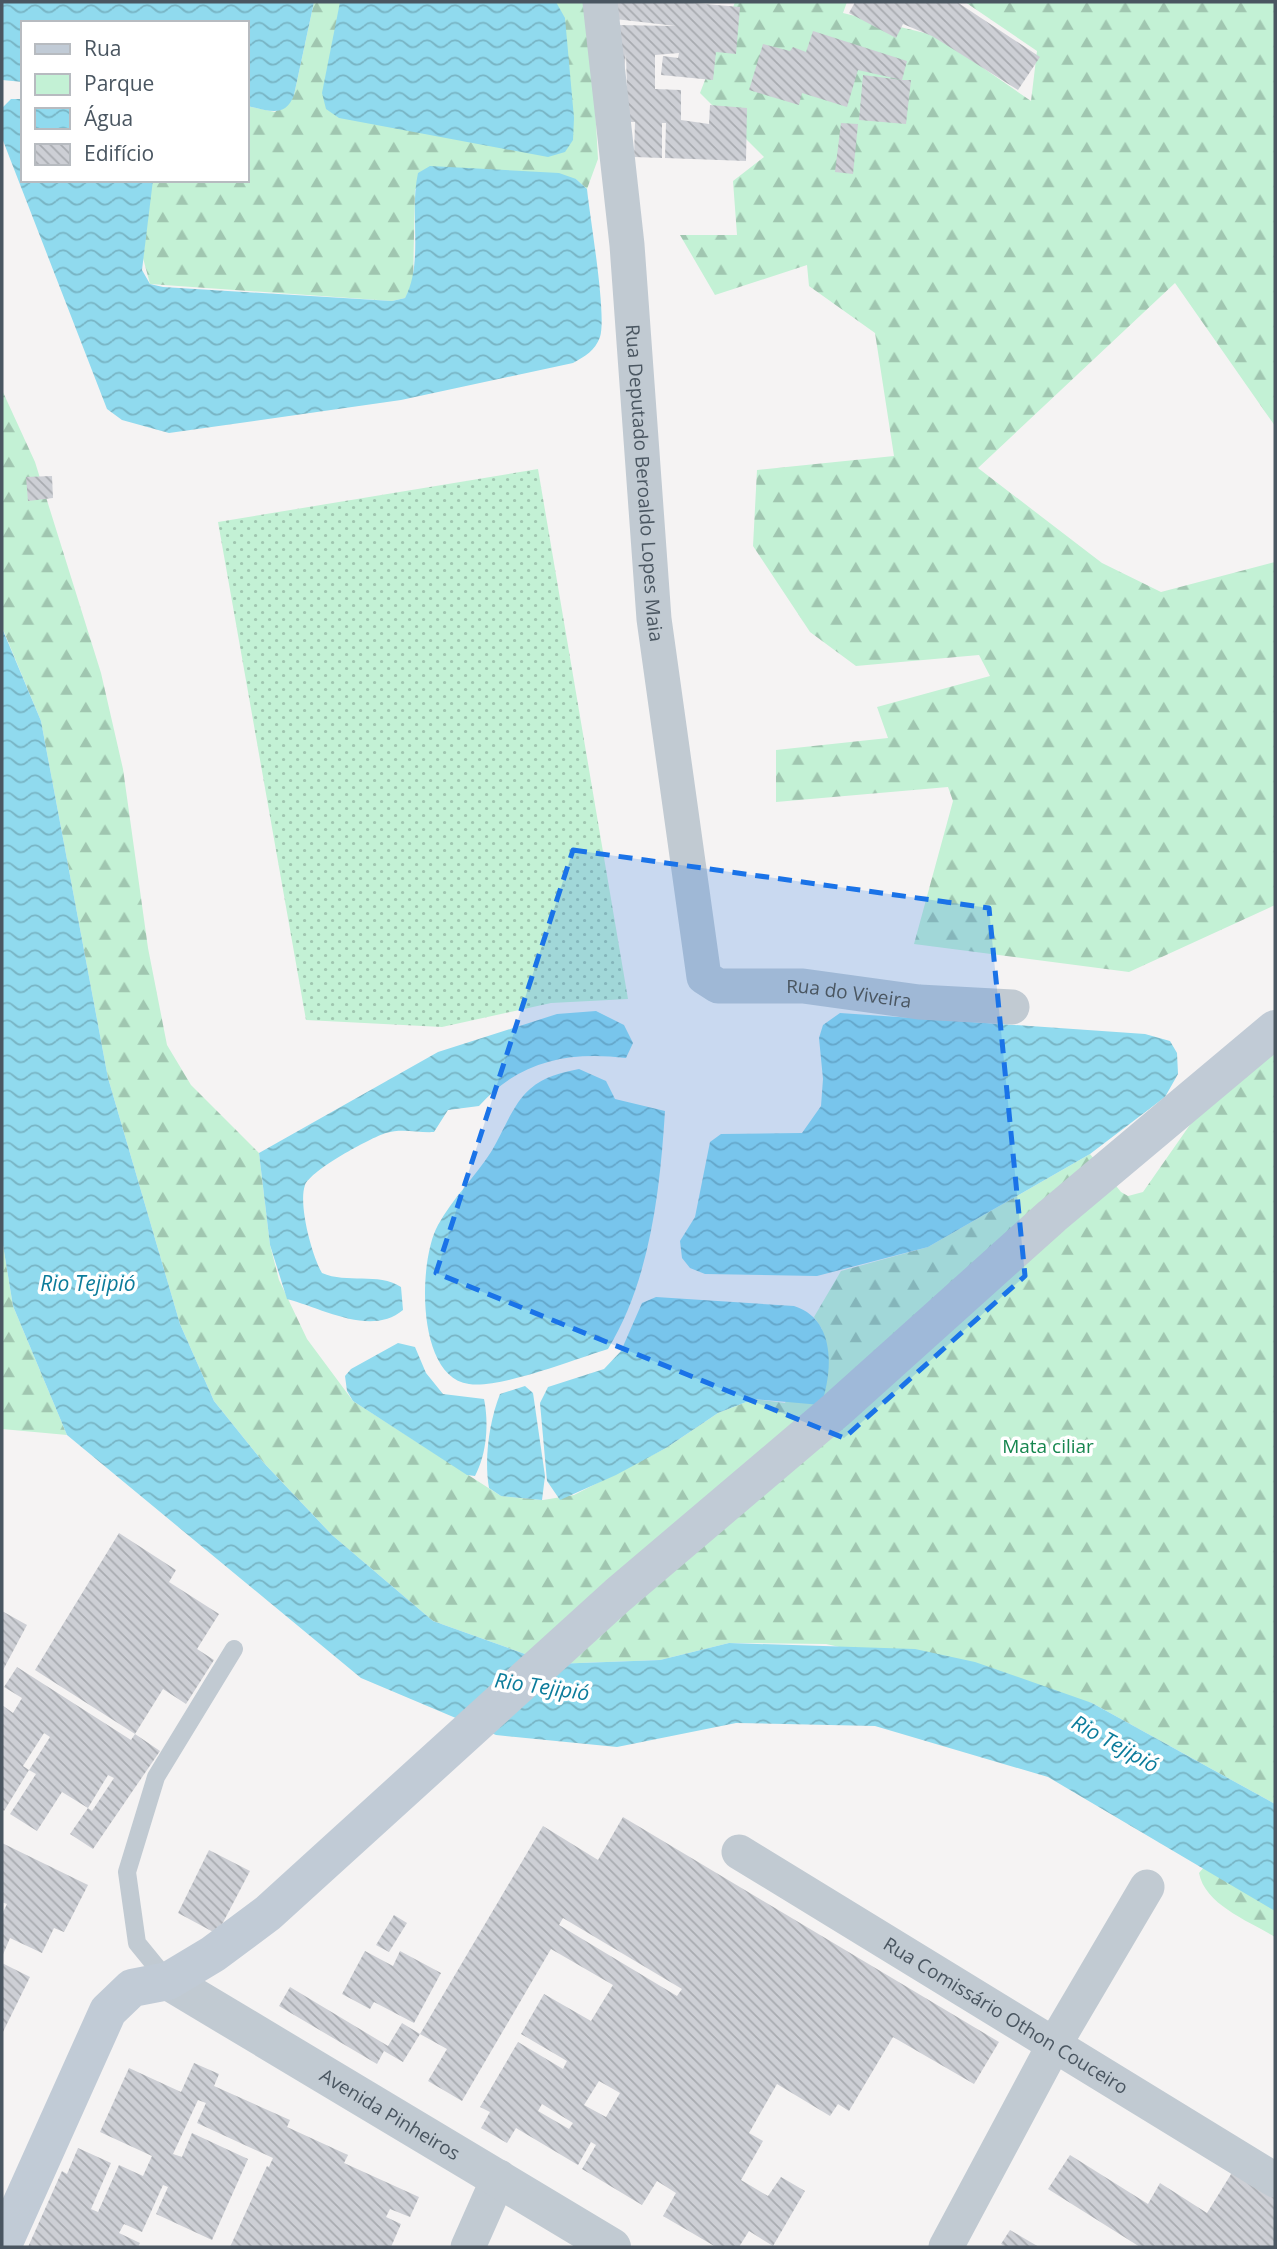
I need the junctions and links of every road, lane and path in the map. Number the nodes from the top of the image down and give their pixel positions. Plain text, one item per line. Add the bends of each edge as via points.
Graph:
1 (600, 2) edge
2 (702, 963) joint
3 (1012, 1007) dead end
4 (1275, 1029) edge
5 (234, 1648) dead end
6 (738, 1852) dead end
7 (1147, 1887) dead end
8 (168, 1981) junction
9 (1054, 2045) junction
10 (499, 2177) junction
11 (1275, 2180) edge
12 (2, 2247) edge
13 (468, 2247) edge
14 (612, 2247) edge
15 (946, 2247) edge

1 - 2 street, Rua Deputado Beroaldo Lopes Maia via 627,245 654,619
2 - 3 street, Rua do Viveira via 708,982 718,986 803,986 919,1002
4 - 8 main road via 1052,1216 618,1595 268,1913 214,1954
5 - 8 lane via 156,1777 127,1872 136,1942
6 - 9 street, Rua Comissário Othon Couceiro
7 - 9 street
8 - 10 street, Avenida Pinheiros
8 - 12 main road via 132,1988 108,2011
9 - 11 street, Rua Comissário Othon Couceiro
9 - 15 street
10 - 13 street
10 - 14 street, Avenida Pinheiros

